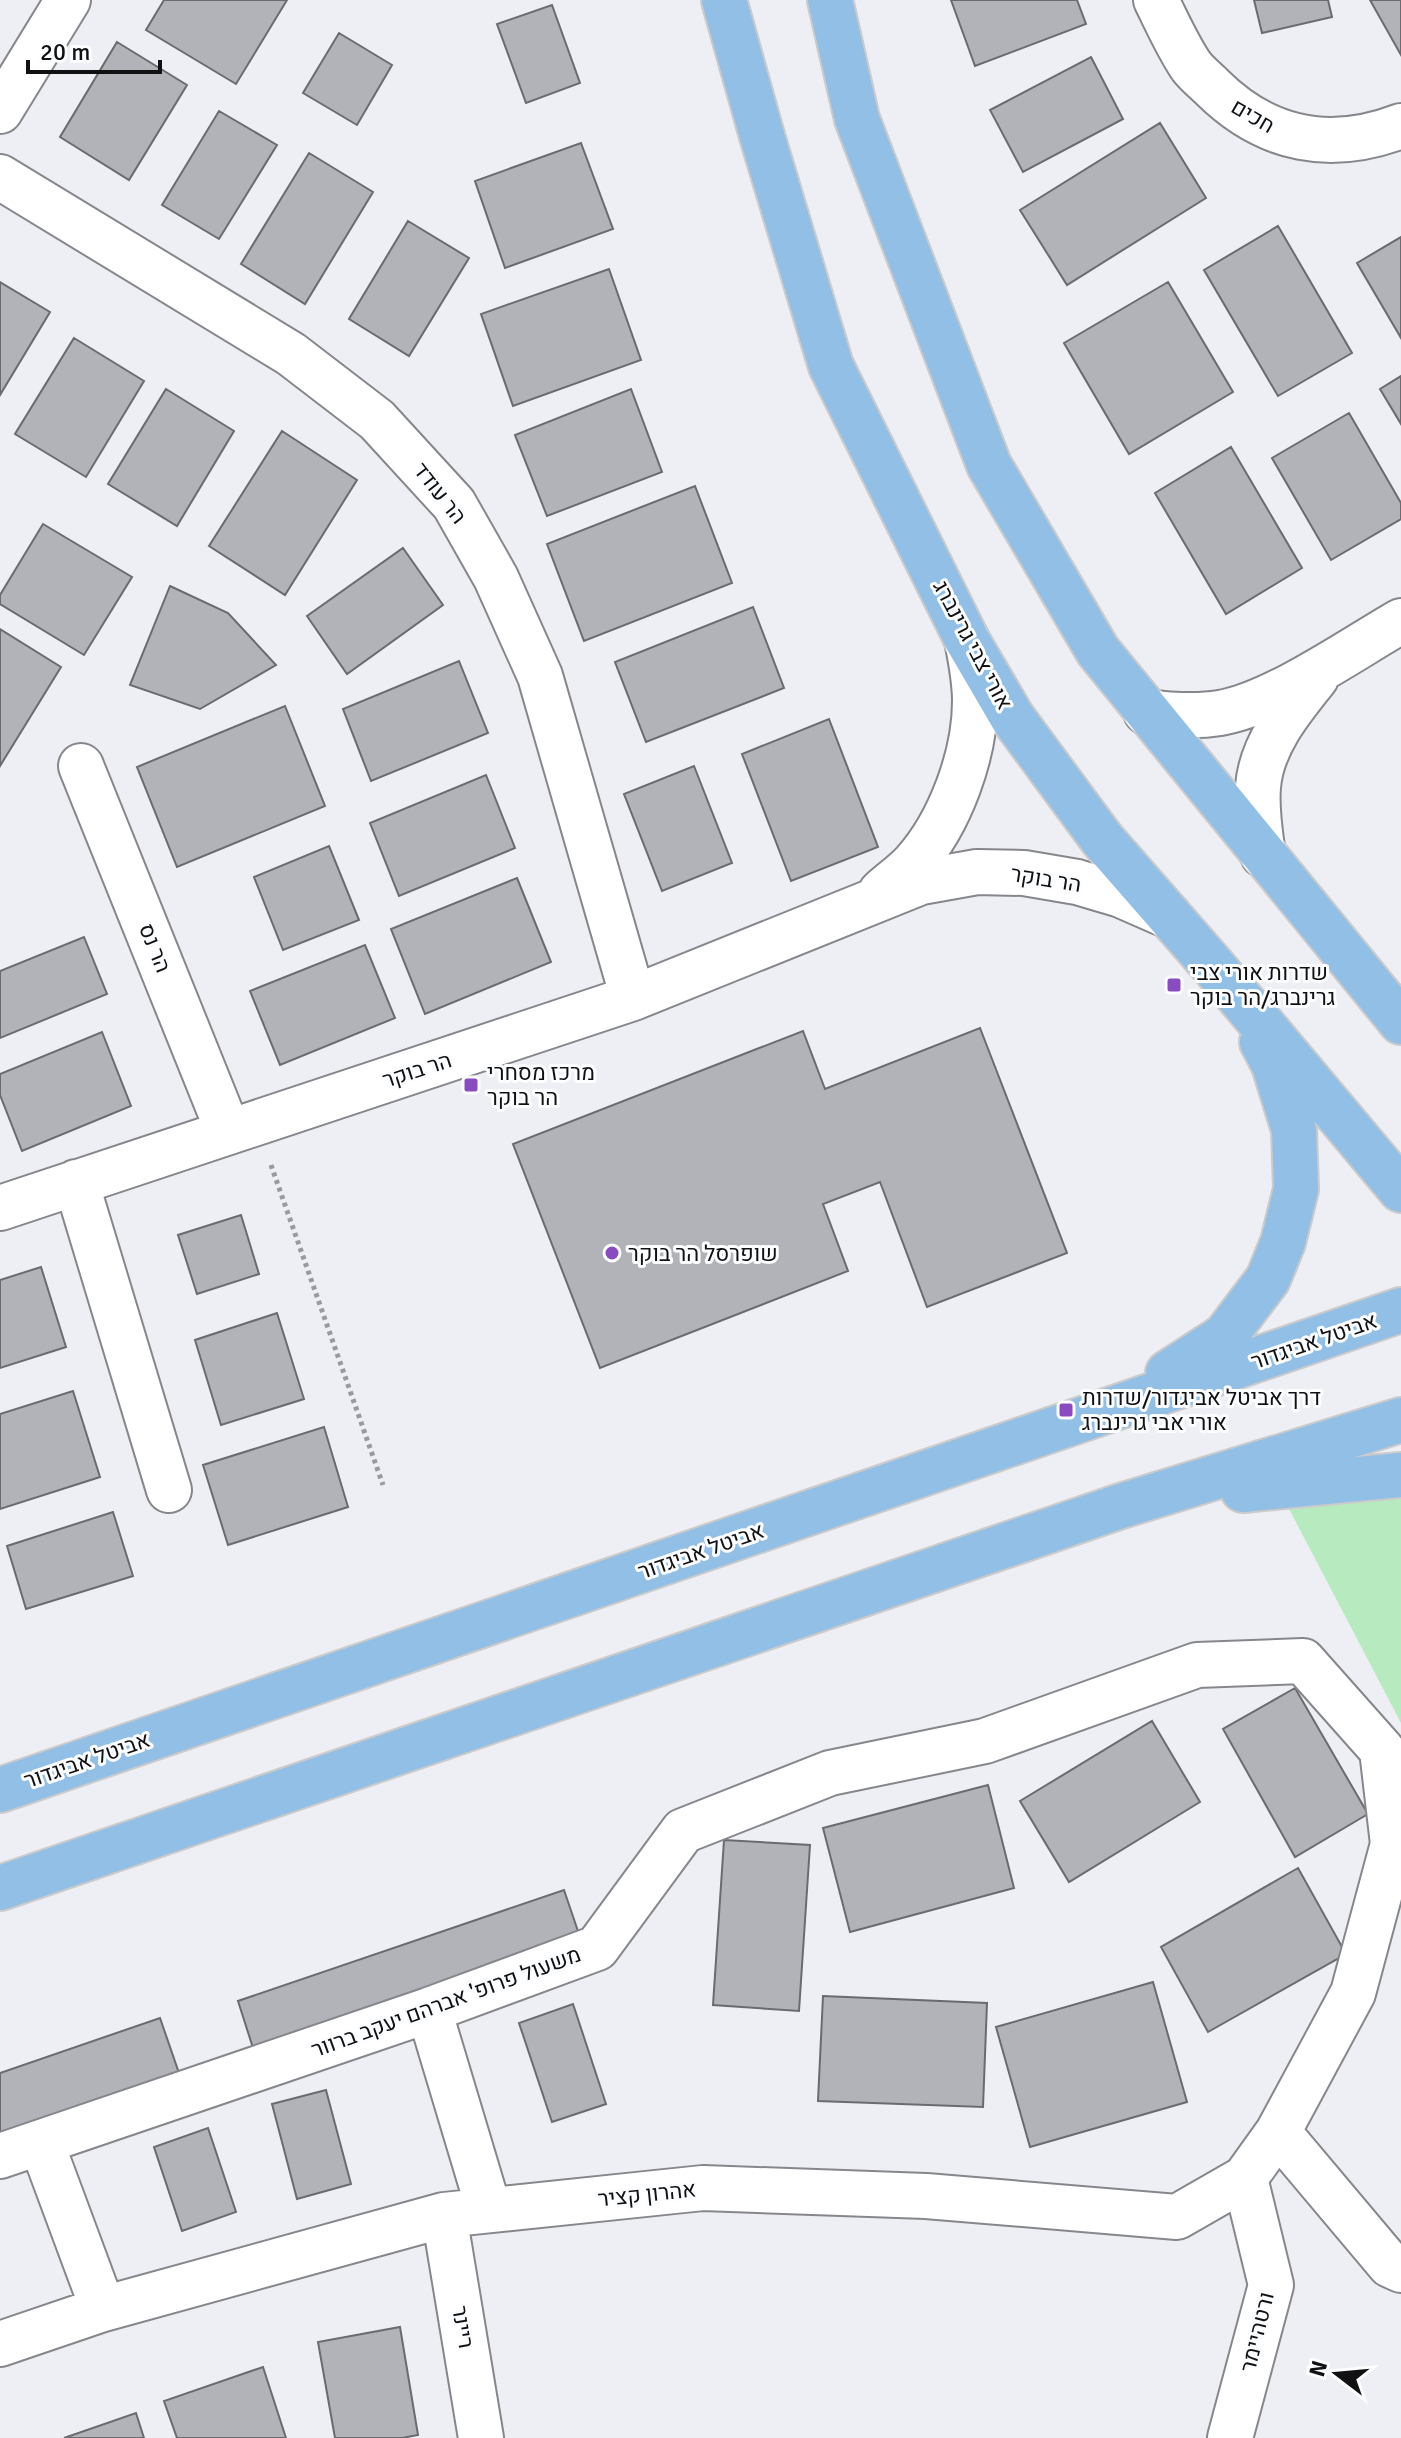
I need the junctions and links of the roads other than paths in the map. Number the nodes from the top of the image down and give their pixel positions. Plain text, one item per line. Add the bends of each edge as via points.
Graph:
1 (68, 0) edge
2 (724, 0) edge
3 (830, 0) edge
4 (1156, 0) edge
5 (0, 111) edge
6 (1401, 126) edge
7 (0, 177) edge
8 (1401, 621) edge
9 (967, 640) junction
10 (1345, 653) junction
11 (1146, 712) junction
12 (81, 766) dead end
13 (1263, 855) junction
14 (874, 899) junction
15 (1169, 916) junction
16 (1213, 966) junction
17 (633, 998) junction
18 (1401, 1022) edge
19 (243, 1128) junction
20 (76, 1182) junction
21 (1401, 1190) edge
22 (0, 1208) edge
23 (1401, 1310) edge
24 (1110, 1411) junction
25 (1401, 1420) edge
26 (1401, 1475) edge
27 (169, 1490) dead end
28 (1121, 1506) junction
29 (0, 1790) edge
30 (0, 1888) edge
31 (429, 2010) junction
32 (1278, 2132) junction
33 (41, 2142) junction
34 (0, 2156) edge
35 (1245, 2178) junction
36 (489, 2210) junction
37 (444, 2215) junction
38 (1395, 2268) edge
39 (103, 2309) junction
40 (0, 2344) edge
41 (481, 2438) edge
42 (1230, 2438) edge

1 - 5 street
2 - 9 main road, אורי צבי גרינברג via 831,366
3 - 11 main road via 857,119 989,465 1098,651
4 - 6 street, חכים via 1193,68 1227,102 1270,130 1320,141 1362,138
7 - 17 street, הר עודד via 291,354 377,420 454,504 496,578 540,676
8 - 10 street
9 - 14 street, הר בוקר via 975,705 959,786 914,863
9 - 15 main road, אורי צבי גרינברג via 1012,717 1102,839
10 - 11 street via 1265,698 1223,712 1184,717
10 - 13 street via 1286,716 1266,755 1258,784
11 - 13 main road
12 - 19 street, הר נס
13 - 18 main road
14 - 15 street, הר בוקר via 921,882 977,872 1024,873 1121,895
14 - 17 street, הר בוקר
15 - 16 main road, אורי צבי גרינברג
16 - 21 main road, אורי צבי גרינברג
16 - 24 main road via 1274,1065 1294,1130 1296,1189 1268,1279 1225,1336
17 - 19 street, הר בוקר
19 - 20 street, הר בוקר
20 - 22 street, הר בוקר
20 - 27 street
23 - 24 main road, אביטל אביגדור
24 - 29 main road, אביטל אביגדור
25 - 28 main road
26 - 28 main road
28 - 30 main road
31 - 32 street, משעול פרופ' אברהם יעקב ברוור via 597,1948 683,1831 830,1773 985,1741 1197,1665 1303,1661 1382,1750 1393,1844 1353,1993
31 - 33 street, משעול פרופ' אברהם יעקב ברוור
31 - 36 street
32 - 35 street, אהרון קציר
32 - 38 street
33 - 34 street, משעול פרופ' אברהם יעקב ברוור
33 - 39 street
35 - 36 street, אהרון קציר via 1177,2217 926,2196 703,2188
35 - 42 street, ורטהיימר via 1271,2285
36 - 37 street, אהרון קציר
37 - 39 street, אהרון קציר
37 - 41 street, ריינר
39 - 40 street, אהרון קציר

